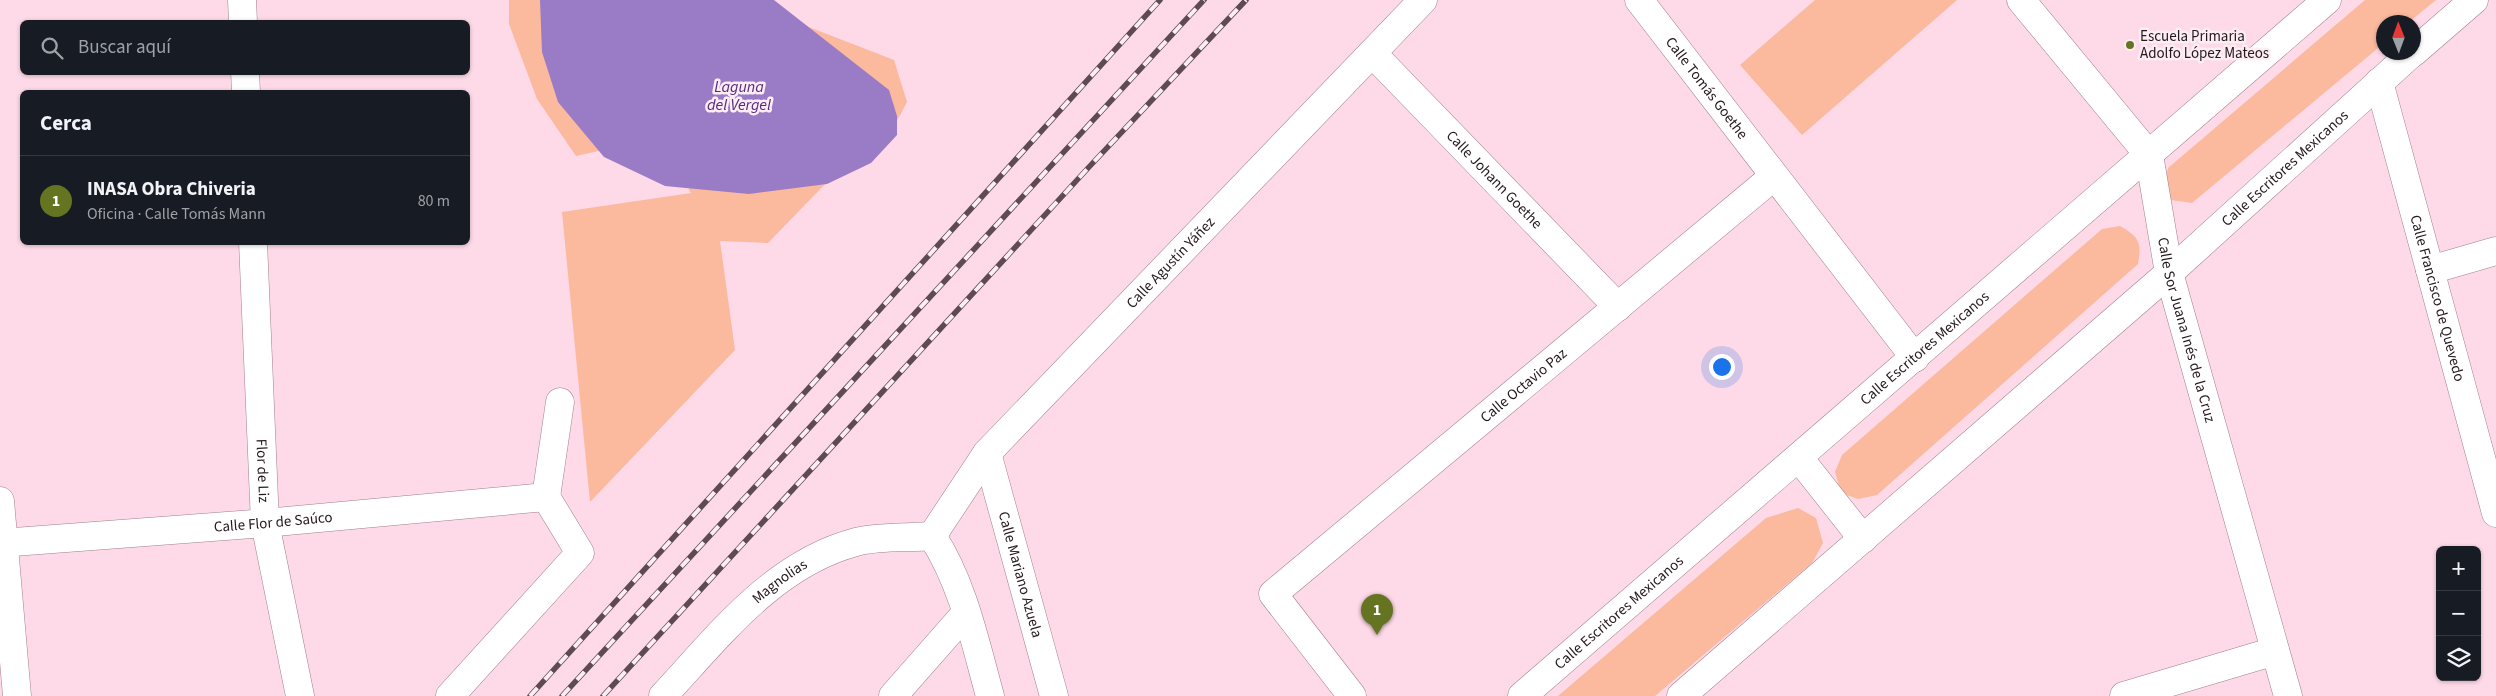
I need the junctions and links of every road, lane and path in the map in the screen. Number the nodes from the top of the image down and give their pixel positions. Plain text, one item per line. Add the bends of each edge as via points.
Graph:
1 (242, 0) edge
2 (1424, 0) edge
3 (1639, 0) edge
4 (2021, 0) edge
5 (2327, 0) edge
6 (2474, 0) edge
7 (243, 20) edge
8 (2421, 45) edge
9 (1372, 53) junction
10 (2404, 60) edge
11 (245, 75) edge
12 (2379, 82) junction
13 (246, 90) edge
14 (2149, 155) junction
15 (1773, 177) junction
16 (252, 245) edge
17 (2496, 251) edge
18 (2430, 270) junction
19 (2170, 273) junction
20 (1618, 307) junction
21 (1914, 358) junction
22 (560, 402) dead end
23 (987, 453) junction
24 (1798, 458) junction
25 (546, 497) junction
26 (0, 501) edge
27 (2495, 503) edge
28 (265, 523) junction
29 (932, 536) junction
30 (1863, 539) junction
31 (2, 543) edge
32 (966, 613) junction
33 (2275, 651) junction
34 (17, 696) edge
35 (300, 696) edge
36 (450, 696) edge
37 (663, 696) edge
38 (893, 696) edge
39 (990, 696) edge
40 (1054, 696) edge
41 (1352, 696) edge
42 (1522, 696) edge
43 (1681, 696) edge
44 (2124, 696) edge
45 (2288, 696) edge

1 - 7 street
2 - 9 street, Calle Agustín Yáñez
3 - 15 street, Calle Tomás Goethe
4 - 14 street, Calle Sor Juana Inés de la Cruz
5 - 14 street, Calle Escritores Mexicanos
6 - 8 street, Calle Escritores Mexicanos
9 - 20 street, Calle Johann Goethe
9 - 23 street, Calle Agustín Yáñez
10 - 12 street, Calle Escritores Mexicanos
11 - 13 street
12 - 18 street, Calle Francisco de Quevedo
12 - 19 street, Calle Escritores Mexicanos
14 - 19 street, Calle Sor Juana Inés de la Cruz
14 - 21 street, Calle Escritores Mexicanos
15 - 20 street, Calle Octavio Paz
15 - 21 street
16 - 28 street, Flor de Liz
17 - 18 street
18 - 27 street, Calle Francisco de Quevedo
19 - 30 street, Calle Escritores Mexicanos
19 - 33 street, Calle Sor Juana Inés de la Cruz
20 - 41 street, Calle Octavio Paz via 1273,594
21 - 24 street, Calle Escritores Mexicanos
22 - 25 street
23 - 29 street, Calle Agustín Yáñez
23 - 40 street, Calle Mariano Azuela
24 - 30 street
24 - 42 street, Calle Escritores Mexicanos
25 - 28 street, Calle Flor de Saúco
25 - 36 street via 580,553
26 - 31 street
28 - 31 street, Calle Flor de Saúco
28 - 35 street, Flor de Liz
29 - 32 street via 946,557
29 - 37 street, Magnolias via 857,542 806,561 748,605
30 - 43 street, Calle Escritores Mexicanos
31 - 34 street
32 - 38 street
32 - 39 street
33 - 44 street
33 - 45 street, Calle Sor Juana Inés de la Cruz

